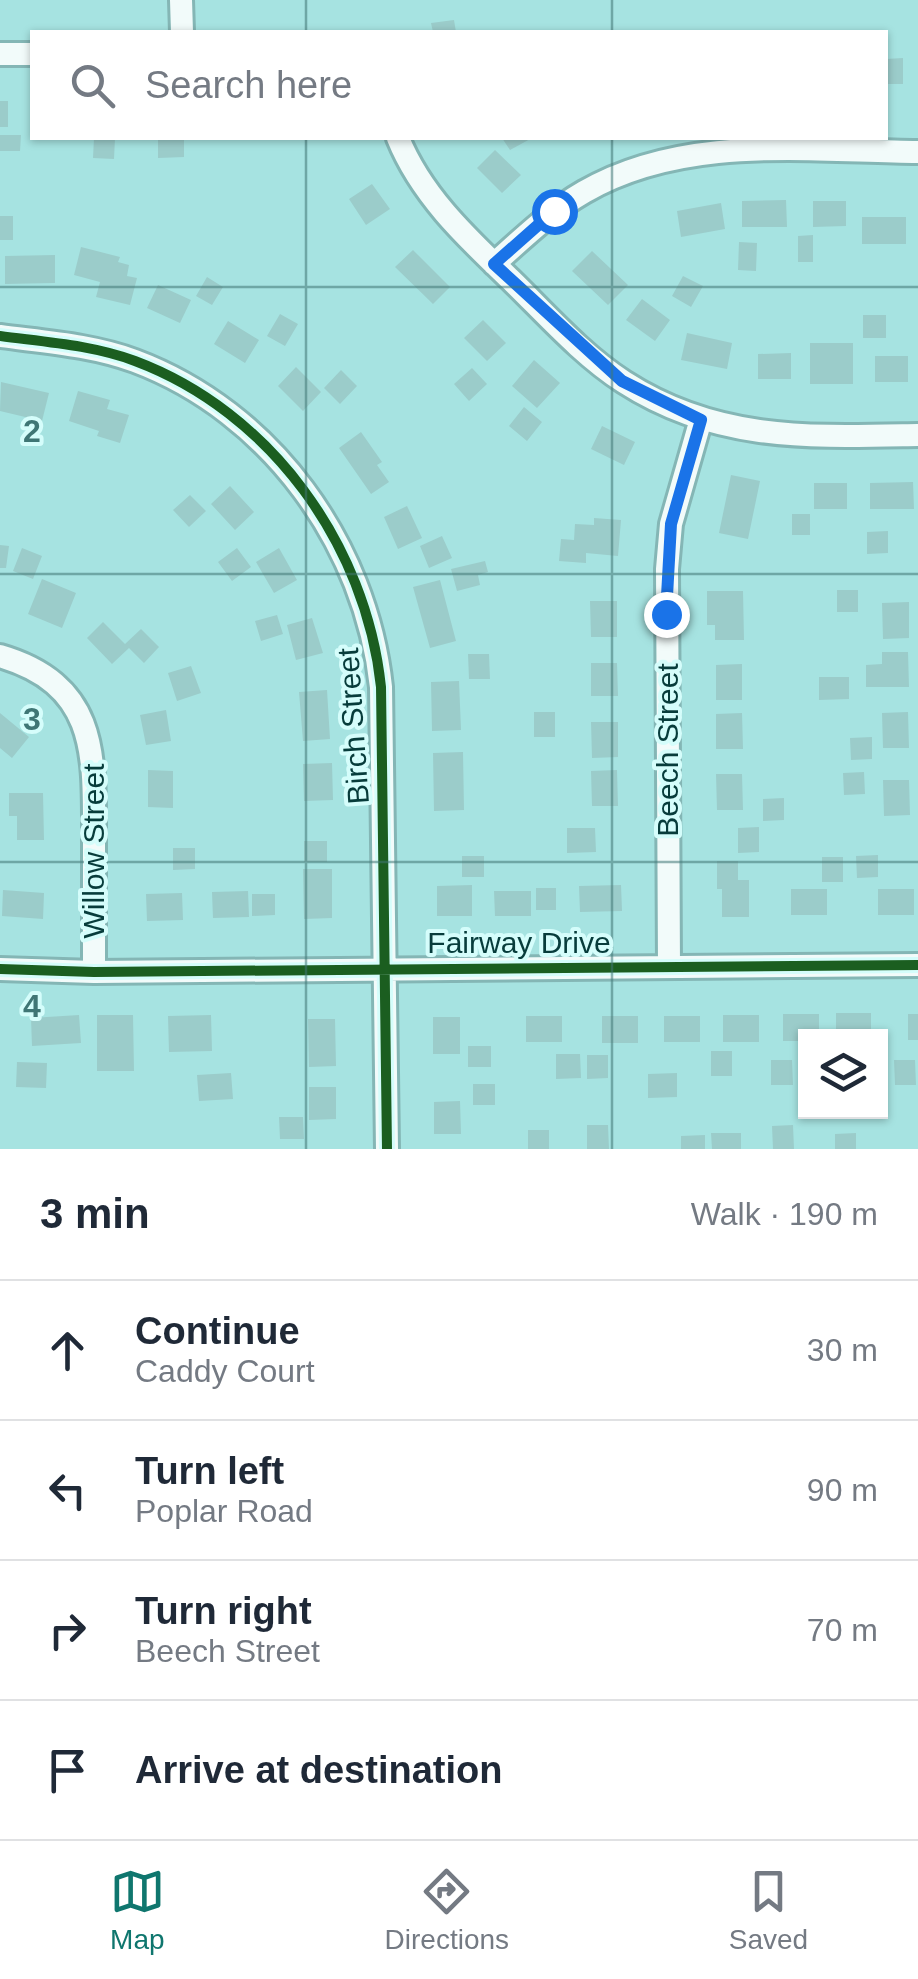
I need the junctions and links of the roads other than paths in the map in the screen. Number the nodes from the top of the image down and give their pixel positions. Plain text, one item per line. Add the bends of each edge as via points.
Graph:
1 (181, 0) edge
2 (182, 30) edge
3 (0, 54) edge
4 (30, 54) edge
5 (399, 140) edge
6 (918, 152) edge
7 (494, 264) junction
8 (0, 336) edge
9 (701, 420) junction
10 (918, 436) edge
11 (0, 656) edge
12 (918, 965) edge
13 (669, 966) junction
14 (385, 968) junction
15 (0, 969) edge
16 (94, 972) junction
17 (387, 1149) edge

1 - 2 street
3 - 4 street
5 - 7 street via 428,195
6 - 7 street via 741,151 663,161 588,189
7 - 9 street via 622,381
8 - 14 street, Birch Street via 83,346 170,376 272,451 328,526 355,579 378,655
9 - 10 street via 786,436
9 - 13 street, Beech Street via 671,524 667,570
11 - 16 street, Willow Street via 56,685 90,740
12 - 13 street, Fairway Drive
13 - 14 street, Fairway Drive
14 - 16 street, Fairway Drive
14 - 17 street, Birch Street
15 - 16 street, Fairway Drive

